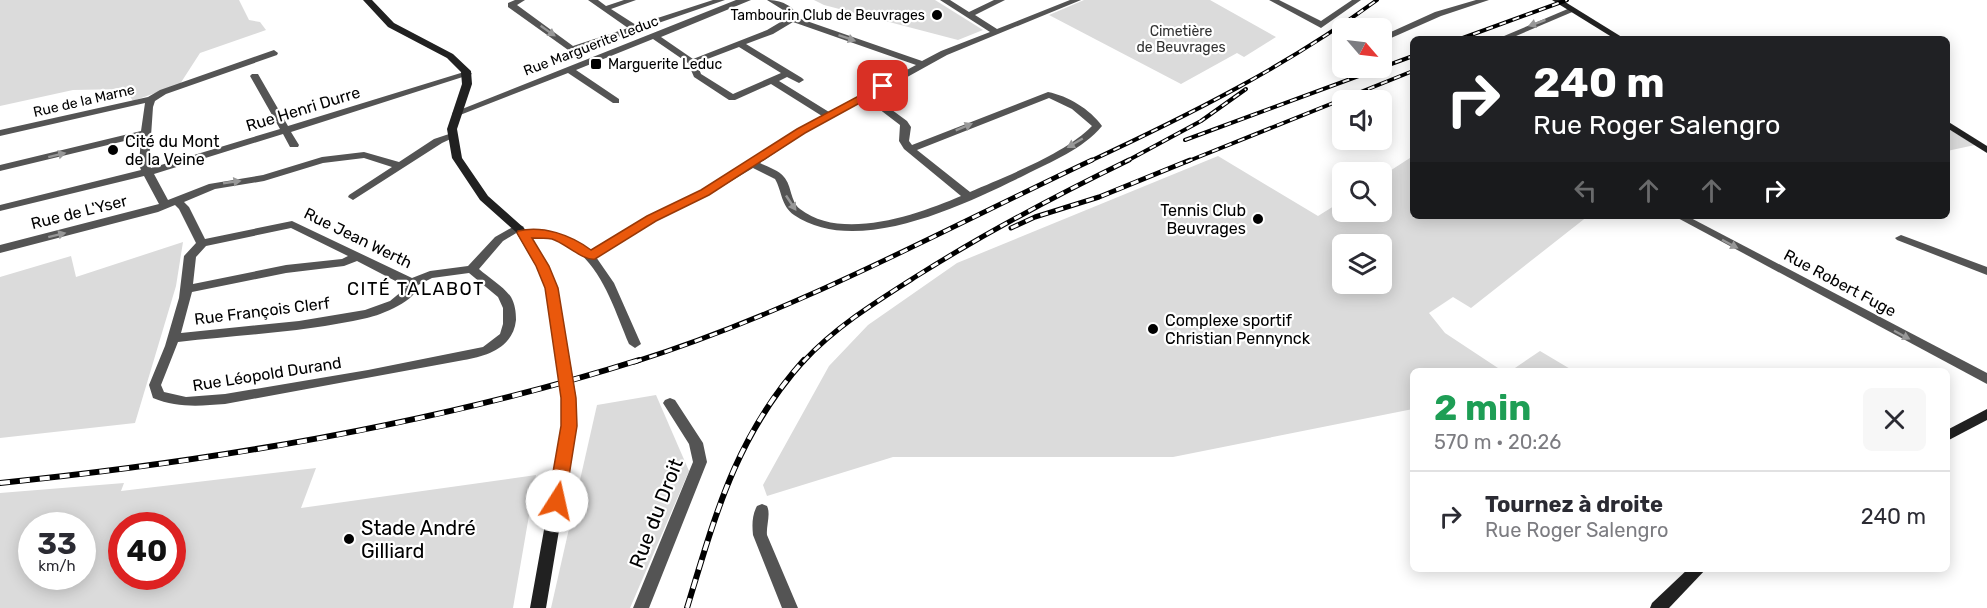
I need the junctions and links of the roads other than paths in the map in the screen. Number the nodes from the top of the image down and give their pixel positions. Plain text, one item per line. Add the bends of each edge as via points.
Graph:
1 (367, 0) edge
2 (592, 0) edge
3 (632, 0) edge
4 (721, 0) edge
5 (747, 0) edge
6 (771, 0) edge
7 (944, 0) edge
8 (1002, 0) edge
9 (1077, 0) edge
10 (1273, 0) edge
11 (1357, 0) edge
12 (1485, 0) edge
13 (1556, 0) edge
14 (518, 1) edge
15 (734, 1) edge
16 (604, 9) junction
17 (1574, 10) junction
18 (968, 15) junction
19 (792, 20) junction
20 (634, 28) junction
21 (996, 32) junction
22 (1392, 35) edge
23 (1509, 36) edge
24 (1616, 36) edge
25 (651, 37) junction
26 (740, 44) junction
27 (573, 49) junction
28 (274, 53) dead end
29 (588, 62) junction
30 (922, 64) junction
31 (693, 65) junction
32 (569, 69) junction
33 (788, 73) junction
34 (467, 74) junction
35 (255, 76) dead end
36 (771, 80) junction
37 (799, 80) dead end
38 (866, 95) junction
39 (151, 99) junction
40 (616, 101) dead end
41 (457, 112) junction
42 (829, 116) junction
43 (1950, 126) edge
44 (285, 130) junction
45 (146, 133) junction
46 (0, 134) edge
47 (1965, 135) junction
48 (452, 136) junction
49 (1987, 143) edge
50 (294, 145) dead end
51 (910, 149) junction
52 (1987, 149) edge
53 (753, 164) junction
54 (400, 165) junction
55 (0, 168) edge
56 (147, 172) junction
57 (968, 196) junction
58 (352, 197) dead end
59 (172, 203) junction
60 (0, 208) edge
61 (1684, 219) edge
62 (520, 230) junction
63 (1901, 238) dead end
64 (202, 243) junction
65 (0, 249) edge
66 (358, 256) junction
67 (590, 256) junction
68 (472, 269) junction
69 (1987, 271) edge
70 (412, 283) junction
71 (187, 289) junction
72 (173, 338) junction
73 (635, 344) dead end
74 (1987, 379) edge
75 (670, 402) dead end
76 (1987, 414) edge
77 (1950, 434) edge
78 (762, 510) dead end
79 (1696, 572) edge
80 (538, 608) edge
81 (641, 608) edge
82 (790, 608) edge
83 (1658, 608) edge

1 - 34 street via 391,25 450,56
2 - 16 street
3 - 16 street
4 - 20 street
5 - 15 street, Rue Marguerite Leduc
6 - 19 street via 793,13
7 - 18 street
8 - 18 street
9 - 21 street
10 - 11 street via 1321,25
12 - 22 street via 1438,14
13 - 17 street
14 -> 27 street via 512,6
15 - 25 street, Rue Marguerite Leduc via 726,8
16 - 20 street
17 -> 23 street
17 - 24 street
18 - 21 street
19 - 26 street
19 -> 30 street
20 - 25 street
20 - 27 street
21 - 30 street
25 - 29 street, Rue Marguerite Leduc
25 - 31 street
26 - 31 street
26 - 33 street
27 - 29 street
28 - 39 street, Rue de la Marne
29 - 32 street, Rue Marguerite Leduc
30 - 38 street
31 - 36 street via 699,76 732,98
32 - 40 street
32 - 41 street, Rue Marguerite Leduc
33 - 36 street
33 - 37 street
34 - 41 street
34 - 44 street, Rue Henri Durre
35 - 44 street
36 - 42 street
38 - 42 street
38 - 51 street via 904,123 904,141
39 - 45 street
39 - 46 street, Rue de la Marne
41 - 48 street
42 - 53 street
43 - 47 street
44 - 50 street
44 - 56 street, Rue Henri Durre
55 -> 45 street
45 - 56 street
47 - 49 street
47 - 52 street
48 - 54 street
48 - 62 street via 458,162 468,177 487,201
51 - 57 street
51 -> 57 street via 1048,94 1096,123 1095,131 1052,157
53 -> 57 street via 779,177 796,212 826,224 900,223
53 - 67 street
54 - 58 street
59 -> 54 street, Rue de L'Yser via 213,186 264,178 344,156 368,156
56 - 59 street
56 - 60 street, Rue Henri Durre
59 - 64 street via 184,207
65 -> 59 street, Rue de L'Yser
61 -> 74 street, Rue Robert Fuge
62 - 67 street via 553,235
62 - 68 street via 499,238
62 - 80 street, bridge via 551,288 569,398 568,435
63 - 69 street
64 - 66 street, Rue Jean Werth via 292,224
64 - 71 street, Rue Léopold Durand via 190,256
66 - 70 street, Rue Jean Werth
66 - 71 street via 344,262 285,269
67 - 73 street via 599,266
68 - 70 street, Rue Jean Werth via 430,275
68 - 72 street, Rue Léopold Durand via 505,299 509,308 505,337 483,351 388,371 185,402 162,398 154,389
70 - 72 street, Rue François Clerf via 413,288 399,301 367,315
71 - 72 street, Rue Léopold Durand
75 - 81 street, Rue du Droit via 696,443 700,462
76 - 77 street
78 - 82 street via 760,535
79 - 83 street

